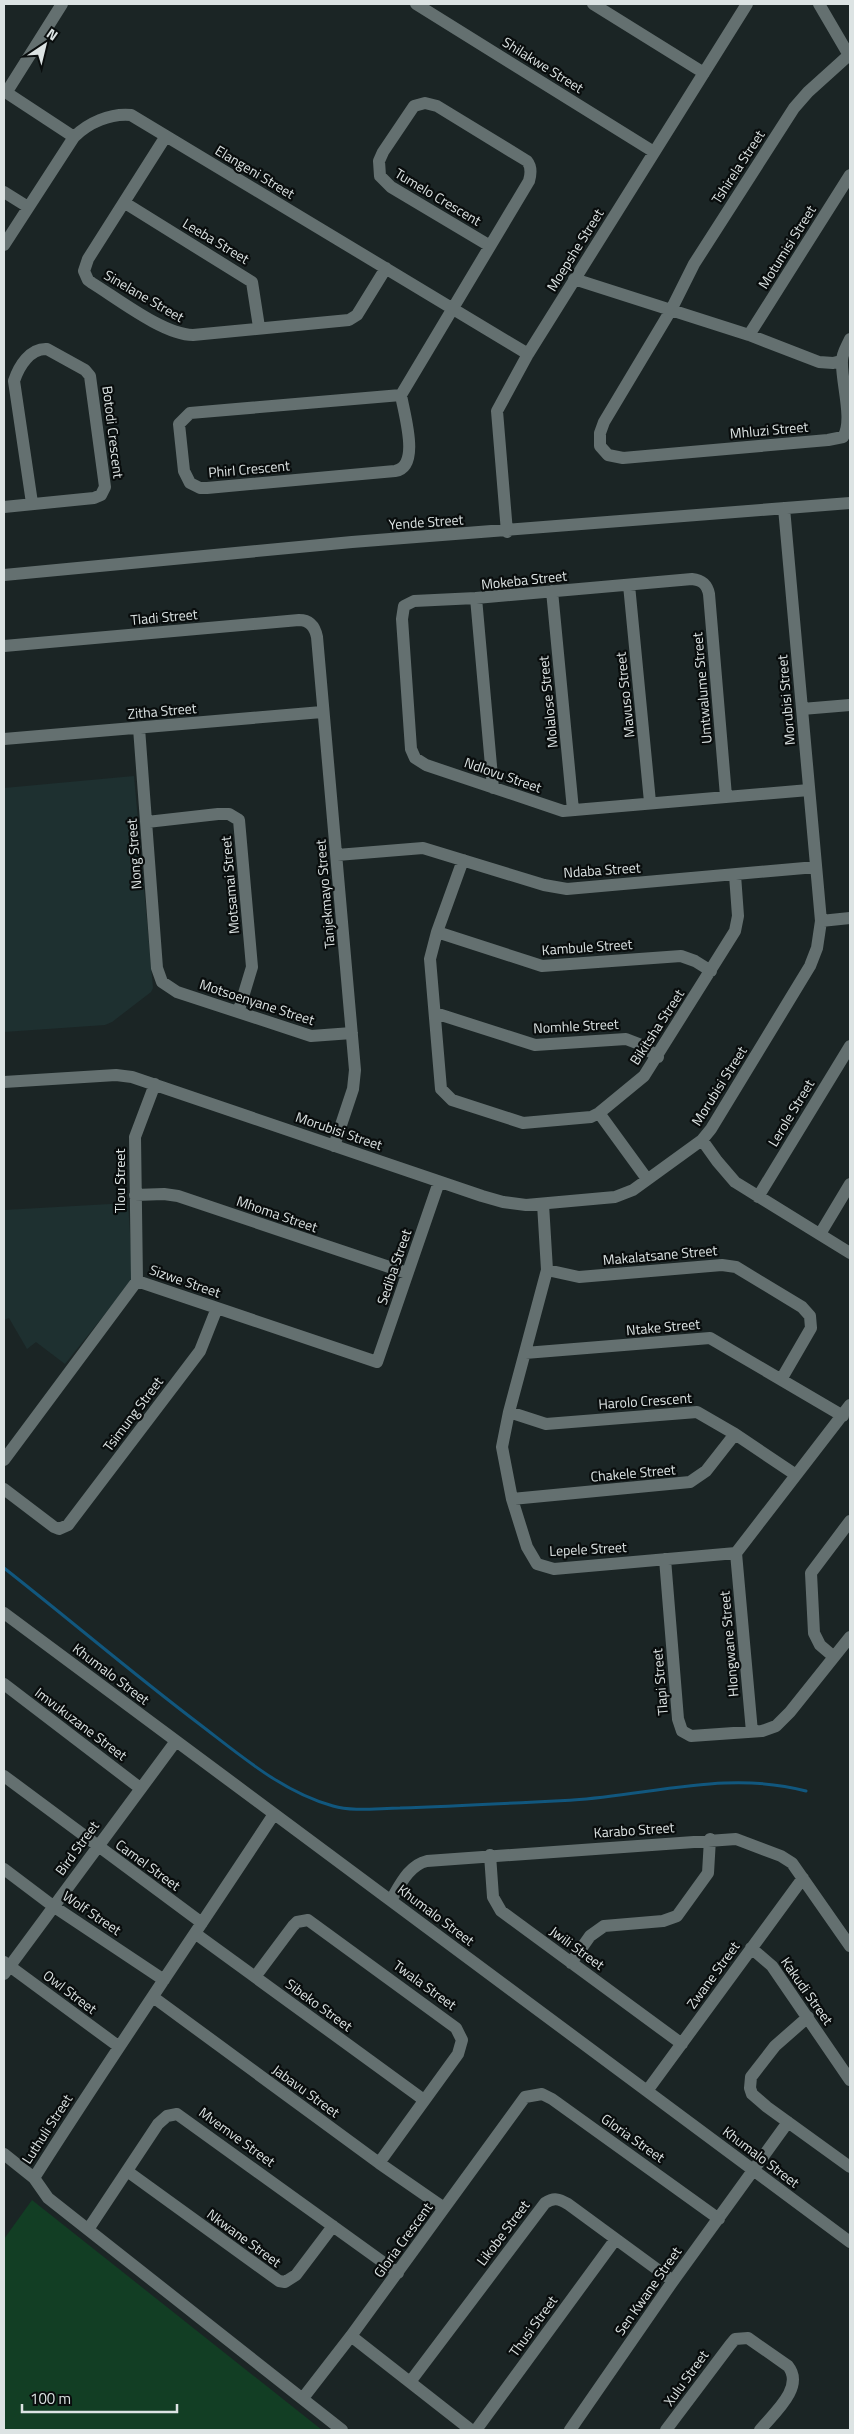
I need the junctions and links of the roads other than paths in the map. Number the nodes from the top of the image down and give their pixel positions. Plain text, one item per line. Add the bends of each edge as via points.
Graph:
1 (62, 4) edge
2 (416, 4) edge
3 (593, 4) edge
4 (747, 4) edge
5 (819, 4) edge
6 (850, 56) edge
7 (704, 73) junction
8 (5, 92) edge
9 (166, 136) junction
10 (74, 137) junction
11 (654, 152) junction
12 (850, 175) edge
13 (4, 192) edge
14 (125, 203) junction
15 (28, 207) junction
16 (4, 245) edge
17 (490, 246) junction
18 (386, 268) junction
19 (574, 279) junction
20 (454, 309) junction
21 (671, 310) junction
22 (258, 327) junction
23 (749, 335) junction
24 (850, 340) edge
25 (528, 354) junction
26 (842, 361) junction
27 (401, 395) junction
28 (32, 503) junction
29 (850, 503) edge
30 (4, 507) edge
31 (784, 508) junction
32 (507, 532) junction
33 (4, 575) edge
34 (702, 582) joint
35 (629, 585) junction
36 (552, 591) junction
37 (476, 598) junction
38 (316, 637) joint
39 (4, 646) edge
40 (850, 705) edge
41 (802, 709) junction
42 (322, 712) junction
43 (139, 728) junction
44 (4, 739) edge
45 (493, 788) junction
46 (809, 790) junction
47 (726, 796) junction
48 (650, 802) junction
49 (573, 810) junction
50 (147, 822) junction
51 (336, 855) junction
52 (463, 860) junction
53 (816, 867) junction
54 (736, 875) junction
55 (850, 918) edge
56 (820, 921) junction
57 (437, 932) junction
58 (711, 971) junction
59 (160, 978) joint
60 (239, 1010) junction
61 (435, 1013) junction
62 (352, 1033) junction
63 (850, 1046) edge
64 (658, 1056) junction
65 (4, 1082) edge
66 (155, 1084) junction
67 (599, 1113) junction
68 (702, 1140) junction
69 (334, 1146) junction
70 (647, 1179) junction
71 (439, 1182) junction
72 (850, 1184) edge
73 (135, 1195) junction
74 (758, 1197) junction
75 (544, 1204) junction
76 (820, 1234) junction
77 (850, 1253) edge
78 (547, 1270) junction
79 (408, 1273) junction
80 (138, 1281) junction
81 (217, 1308) junction
82 (525, 1353) junction
83 (377, 1362) joint
84 (782, 1378) junction
85 (847, 1410) edge
86 (509, 1412) junction
87 (735, 1434) junction
88 (4, 1460) edge
89 (796, 1475) junction
90 (4, 1489) edge
91 (512, 1499) junction
92 (850, 1521) edge
93 (736, 1553) junction
94 (665, 1559) junction
95 (4, 1613) edge
96 (850, 1637) edge
97 (834, 1657) junction
98 (4, 1684) edge
99 (752, 1732) junction
100 (176, 1741) junction
101 (4, 1776) edge
102 (140, 1788) junction
103 (274, 1814) junction
104 (710, 1839) junction
105 (97, 1846) junction
106 (490, 1855) junction
107 (4, 1869) edge
108 (803, 1878) junction
109 (391, 1900) junction
110 (53, 1906) junction
111 (199, 1929) junction
112 (850, 1946) edge
113 (751, 1948) junction
114 (571, 1963) junction
115 (6, 1967) edge
116 (255, 1977) junction
117 (164, 1980) junction
118 (153, 1997) junction
119 (808, 2017) junction
120 (682, 2044) junction
121 (118, 2046) junction
122 (850, 2080) edge
123 (647, 2091) junction
124 (525, 2097) joint
125 (424, 2100) junction
126 (788, 2122) junction
127 (4, 2154) edge
128 (379, 2163) junction
129 (850, 2167) edge
130 (754, 2170) junction
131 (127, 2171) junction
132 (34, 2178) junction
133 (444, 2208) junction
134 (720, 2218) junction
135 (333, 2226) junction
136 (89, 2228) junction
137 (615, 2240) junction
138 (850, 2242) edge
139 (398, 2272) junction
140 (672, 2281) junction
141 (351, 2336) junction
142 (410, 2382) junction
143 (302, 2398) junction
144 (342, 2430) edge
145 (471, 2430) edge
146 (476, 2430) edge
147 (570, 2430) edge
148 (666, 2430) edge
149 (760, 2430) edge

1 - 8 street
2 - 11 street, Shilakwe Street
3 - 7 street
4 - 7 street, Moepshe Street
5 - 6 street
6 - 21 street, Tshirela Street via 794,108 694,264
7 - 11 street, Moepshe Street
8 - 10 street
9 - 10 street, Elangeni Street via 137,117 123,114 94,123
9 - 14 street, Sinelane Street
9 - 18 street, Elangeni Street
10 - 15 street, Elangeni Street
11 - 19 street, Moepshe Street
12 - 23 street, Motumisi Street
13 - 15 street
14 - 22 street, Leeba Street via 252,282
14 - 22 street, Sinelane Street via 88,259 84,271 88,280 180,335
15 - 16 street, Elangeni Street
17 - 17 street, Tumelo Crescent via 529,181 530,165 437,106 425,103 414,106 383,152 379,161 380,176 391,187
17 - 20 street, Tumelo Crescent
18 - 20 street, Elangeni Street
18 - 22 street, Sinelane Street via 353,318
19 - 21 street
19 - 25 street, Moepshe Street
20 - 25 street, Elangeni Street
20 - 27 street
21 - 23 street
21 - 26 street, Mhluzi Street via 604,422 598,440 608,455 623,458 838,439 847,433 850,422
23 - 26 street via 819,362
24 - 26 street
25 - 32 street, Moepshe Street via 497,411
27 - 27 street, PhirI Crescent via 410,458 402,470 207,488 194,486 186,478 179,432 182,419 190,413
28 - 28 street, Botodi Crescent via 94,498 101,495 105,487 90,376 41,348 31,353 14,381
28 - 30 street, Botodi Crescent
29 - 31 street, Yende Street
31 - 32 street, Yende Street
31 - 41 street, Morubisi Street
32 - 33 street, Yende Street via 352,542
34 - 35 street, Mokeba Street via 692,579
34 - 47 street, Umtwalume Street via 709,594
35 - 36 street, Mokeba Street
35 - 48 street, Mavuso Street
36 - 37 street, Mokeba Street
36 - 49 street, Molalose Street
37 - 45 street, Mokeba Street
37 - 45 street, Ndlovu Street via 414,601 404,606 411,748 416,758 426,765
38 - 39 street, Tladi Street via 310,623 299,620
38 - 42 street, Tanjekmayo Street
40 - 41 street
41 - 46 street, Morubisi Street
42 - 43 street, Zitha Street
42 - 51 street, Tanjekmayo Street
43 - 44 street, Zitha Street
43 - 50 street, Nong Street
45 - 49 street, Ndlovu Street via 558,810
46 - 47 street, Ndlovu Street
46 - 53 street, Morubisi Street
47 - 48 street, Ndlovu Street
48 - 49 street, Ndlovu Street
50 - 59 street, Nong Street
50 - 60 street, Motsamai Street via 223,814 239,820 252,967
51 - 52 street, Ndaba Street via 423,848
51 - 62 street, Tanjekmayo Street
52 - 54 street, Ndaba Street via 566,889
52 - 57 street, Bikitsha Street
53 - 54 street, Ndaba Street
53 - 56 street, Morubisi Street
54 - 58 street, Bikitsha Street via 738,923
55 - 56 street
56 - 68 street, Morubisi Street via 817,948 810,966
57 - 58 street, Kambule Street via 535,965 681,956
57 - 61 street, Bikitsha Street via 430,959
58 - 64 street, Bikitsha Street
59 - 60 street, Motsoenyane Street via 177,992
60 - 62 street, Motsoenyane Street via 311,1036
61 - 64 street, Nomhle Street via 535,1045 626,1039
61 - 67 street, Bikitsha Street via 440,1082 444,1093 452,1100 530,1124 584,1118
62 - 69 street, Tanjekmayo Street via 354,1079
63 - 74 street, Lerole Street
64 - 67 street, Bikitsha Street via 637,1084
65 - 66 street, Morubisi Street via 116,1076
66 - 69 street, Morubisi Street
66 - 73 street, Tlou Street via 136,1130
67 - 70 street
68 - 70 street, Morubisi Street
68 - 74 street via 725,1172
69 - 71 street, Morubisi Street
70 - 75 street, Morubisi Street via 633,1190 615,1197
71 - 75 street, Morubisi Street via 503,1202
71 - 79 street, Sediba Street
72 - 76 street
73 - 79 street, Mhoma Street via 178,1196
73 - 80 street, Tlou Street
74 - 76 street
75 - 78 street, Lepele Street
76 - 77 street
78 - 82 street, Lepele Street
78 - 84 street, Makalatsane Street via 579,1278 722,1265 736,1267 802,1307 810,1316 811,1328
79 - 83 street, Sediba Street
80 - 81 street, Sizwe Street
80 - 88 street, Sizwe Street
81 - 83 street, Sizwe Street
81 - 90 street, Tsimung Street via 195,1358 64,1528 48,1524
82 - 84 street, Ntake Street via 710,1338
82 - 86 street, Lepele Street
84 - 85 street, Ntake Street
85 - 89 street
86 - 87 street, Harolo Crescent via 546,1424 693,1412
86 - 91 street, Lepele Street via 502,1454
87 - 89 street, Harolo Crescent
87 - 91 street, Chakele Street via 706,1471 690,1482
89 - 93 street
91 - 94 street, Lepele Street via 527,1547 534,1560 543,1567 554,1569
92 - 97 street via 811,1573 814,1634 820,1645
93 - 94 street, Lepele Street
93 - 99 street, Hlongwane Street
94 - 99 street, Tlapi Street via 678,1719 682,1731 696,1737
95 - 100 street, Khumalo Street
96 - 97 street
97 - 99 street via 780,1722 770,1729
98 - 102 street, Imvukuzane Street
100 - 102 street, Bird Street
100 - 103 street, Khumalo Street
101 - 105 street, Camel Street
102 - 105 street, Bird Street
103 - 109 street, Khumalo Street
103 - 111 street, Luthuli Street
104 - 106 street, Karabo Street
104 - 108 street, Karabo Street via 740,1839 781,1856 792,1863
104 - 114 street via 708,1873 677,1916 663,1921 604,1926 595,1931
105 - 110 street, Bird Street
105 - 111 street, Camel Street
106 - 109 street, Karabo Street via 421,1862 404,1878
106 - 114 street, Jwili Street via 496,1904 501,1911
107 - 110 street, Wolf Street
108 - 112 street, Karabo Street
108 - 113 street, Zwane Street
109 - 123 street, Khumalo Street
110 - 115 street, Bird Street
110 - 117 street, Wolf Street
111 - 116 street, Sibeko Street
111 - 117 street, Luthuli Street
113 - 119 street, Kakudi Street via 772,1966
113 - 120 street, Zwane Street
114 - 120 street, Jwili Street
115 - 121 street, Owl Street
116 - 125 street, Sibeko Street
116 - 125 street, Twala Street via 297,1922 308,1920 330,1935 456,2028 462,2040 458,2054
117 - 118 street, Luthuli Street
118 - 121 street, Luthuli Street
118 - 128 street, Jabavu Street
119 - 122 street, Kakudi Street
119 - 126 street via 775,2046 749,2082 752,2094
120 - 123 street, Zwane Street
121 - 132 street, Luthuli Street
123 - 130 street, Khumalo Street
124 - 133 street, Gloria Crescent
124 - 134 street, Gloria Street via 542,2094 552,2099
125 - 128 street, Twala Street
126 - 129 street
126 - 130 street, Sen Kwane Street
127 - 132 street
128 - 133 street, Jabavu Street
130 - 134 street, Sen Kwane Street
130 - 138 street, Khumalo Street
131 - 135 street, Nkwane Street via 278,2281 285,2282 296,2275
131 - 135 street, Mvemve Street via 158,2124 167,2116 177,2114
131 - 136 street, Mvemve Street
132 - 136 street, Luthuli Street via 48,2198
133 - 139 street, Gloria Crescent
134 - 140 street, Sen Kwane Street
135 - 139 street, Mvemve Street
136 - 143 street, Luthuli Street
137 - 140 street, Likobe Street
137 - 142 street, Likobe Street via 559,2199 545,2203
137 - 146 street, Thusi Street
139 - 141 street, Gloria Crescent
140 - 147 street, Sen Kwane Street
141 - 142 street
141 - 143 street, Gloria Crescent
142 - 145 street
143 - 144 street, Luthuli Street
148 - 149 street, Xulu Street via 730,2344 735,2339 748,2338 793,2371 791,2391

